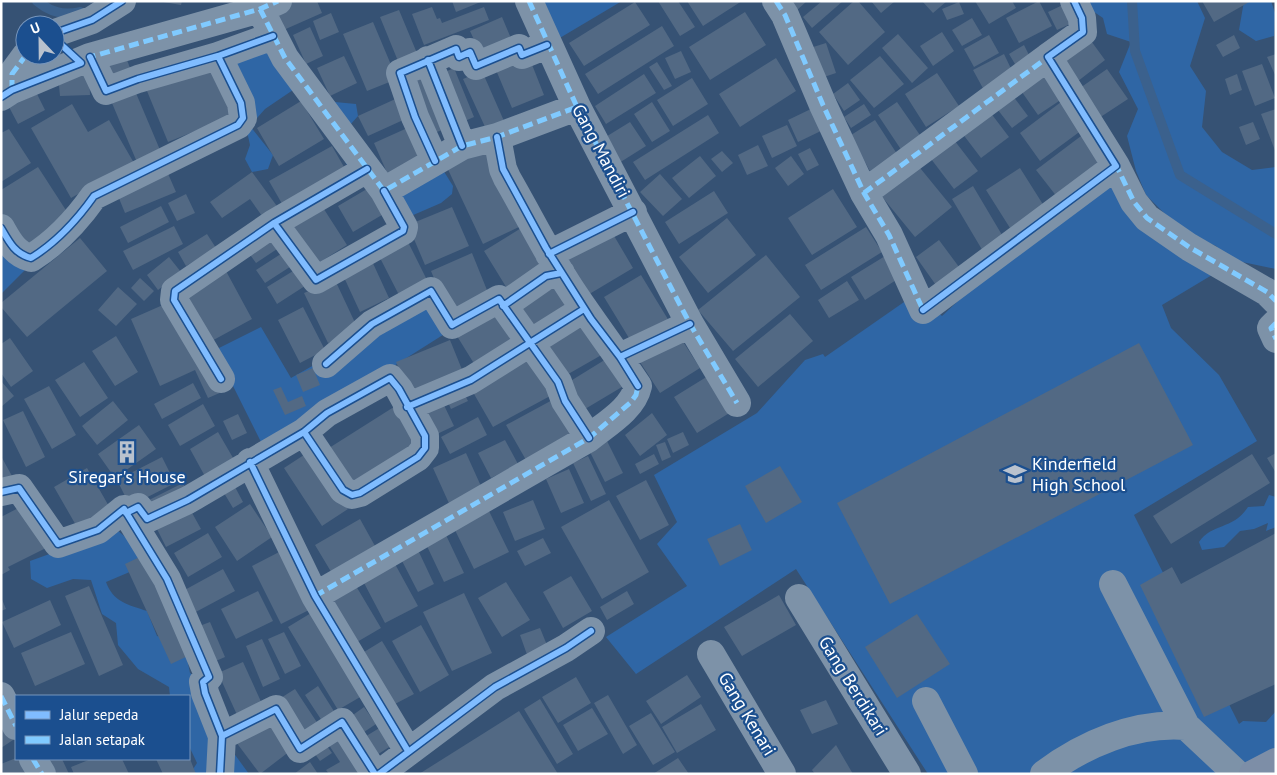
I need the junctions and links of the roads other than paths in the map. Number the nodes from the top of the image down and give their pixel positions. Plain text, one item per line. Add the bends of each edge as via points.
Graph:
1 (122, 1) edge
2 (528, 1) edge
3 (776, 1) edge
4 (1074, 1) edge
5 (269, 5) edge
6 (65, 29) edge
7 (273, 36) junction
8 (547, 45) junction
9 (65, 46) edge
10 (218, 56) junction
11 (1048, 57) junction
12 (86, 60) junction
13 (428, 60) junction
14 (19, 65) edge
15 (7, 93) edge
16 (577, 107) junction
17 (497, 137) junction
18 (462, 146) junction
19 (435, 161) junction
20 (1116, 166) junction
21 (367, 169) junction
22 (384, 191) junction
23 (864, 192) junction
24 (633, 212) junction
25 (274, 223) junction
26 (1, 228) edge
27 (555, 263) junction
28 (1276, 301) edge
29 (503, 306) junction
30 (584, 309) junction
31 (690, 324) junction
32 (530, 344) junction
33 (620, 357) junction
34 (326, 364) dead end
35 (221, 379) dead end
36 (737, 403) dead end
37 (407, 407) junction
38 (304, 432) junction
39 (589, 438) junction
40 (250, 462) junction
41 (1, 492) edge
42 (126, 513) junction
43 (1113, 584) dead end
44 (315, 596) junction
45 (799, 598) dead end
46 (591, 631) dead end
47 (711, 654) dead end
48 (1, 696) edge
49 (926, 700) dead end
50 (15, 724) edge
51 (1186, 726) junction
52 (222, 736) junction
53 (408, 751) junction
54 (34, 760) edge
55 (1276, 762) edge
56 (42, 774) edge
57 (220, 774) edge
58 (377, 774) edge
59 (782, 774) edge
60 (907, 774) edge
61 (964, 774) edge
62 (1044, 774) edge
63 (1237, 774) edge
64 (1253, 774) edge

1 - 6 street via 92,20
2 - 8 street, Gang Mandiri
3 - 23 street via 785,14
4 - 11 street via 1084,32
5 - 7 street
5 - 12 street
7 - 10 street
7 - 21 street via 285,58
8 - 13 street via 522,55 519,48 476,66 470,52 459,57 456,49
8 - 16 street, Gang Mandiri
9 - 12 street
10 - 12 street via 138,79 106,92
10 - 26 street via 241,103 243,118 238,125 94,196 81,216 45,250 31,258 21,256
11 - 20 street
11 - 23 street
12 - 15 street
13 - 18 street
13 - 19 street via 400,73
14 - 15 street via 12,74
16 - 17 street
16 - 24 street, Gang Mandiri
17 - 18 street
17 - 27 street via 503,169
18 - 19 street
19 - 22 street
20 - 23 street via 923,310 890,235
20 - 28 street via 1134,202 1147,218 1183,244 1267,292
21 - 22 street
21 - 25 street
22 - 25 street via 404,227 403,231 316,280
24 - 27 street
24 - 31 street, Gang Mandiri
25 - 35 street via 177,289 173,295
27 - 29 street via 546,276
27 - 30 street
29 - 32 street
29 - 34 street via 499,299 452,324 431,291 372,324
30 - 32 street
30 - 33 street
31 - 33 street
31 - 36 street, Gang Mandiri
32 - 37 street via 471,380
32 - 39 street via 558,382 565,402
33 - 39 street via 638,386 636,395
37 - 38 street via 390,378 327,413
37 - 38 street via 425,436 425,448 418,457 352,495 343,490
38 - 40 street
39 - 44 street
40 - 42 street via 188,500 147,520 138,507
40 - 44 street
41 - 42 street via 19,488 58,544 98,530 124,509
42 - 52 street via 167,579 180,608 209,677 203,682 205,693
43 - 51 street
44 - 53 street
45 - 60 street, Gang Berdikari
46 - 53 street via 495,687
47 - 59 street, Gang Kenari
48 - 50 street
49 - 61 street
51 - 62 street via 1139,729 1068,756
51 - 63 street
52 - 57 street
52 - 58 street via 276,709 300,749 342,722
53 - 58 street
54 - 56 street
55 - 64 main road

